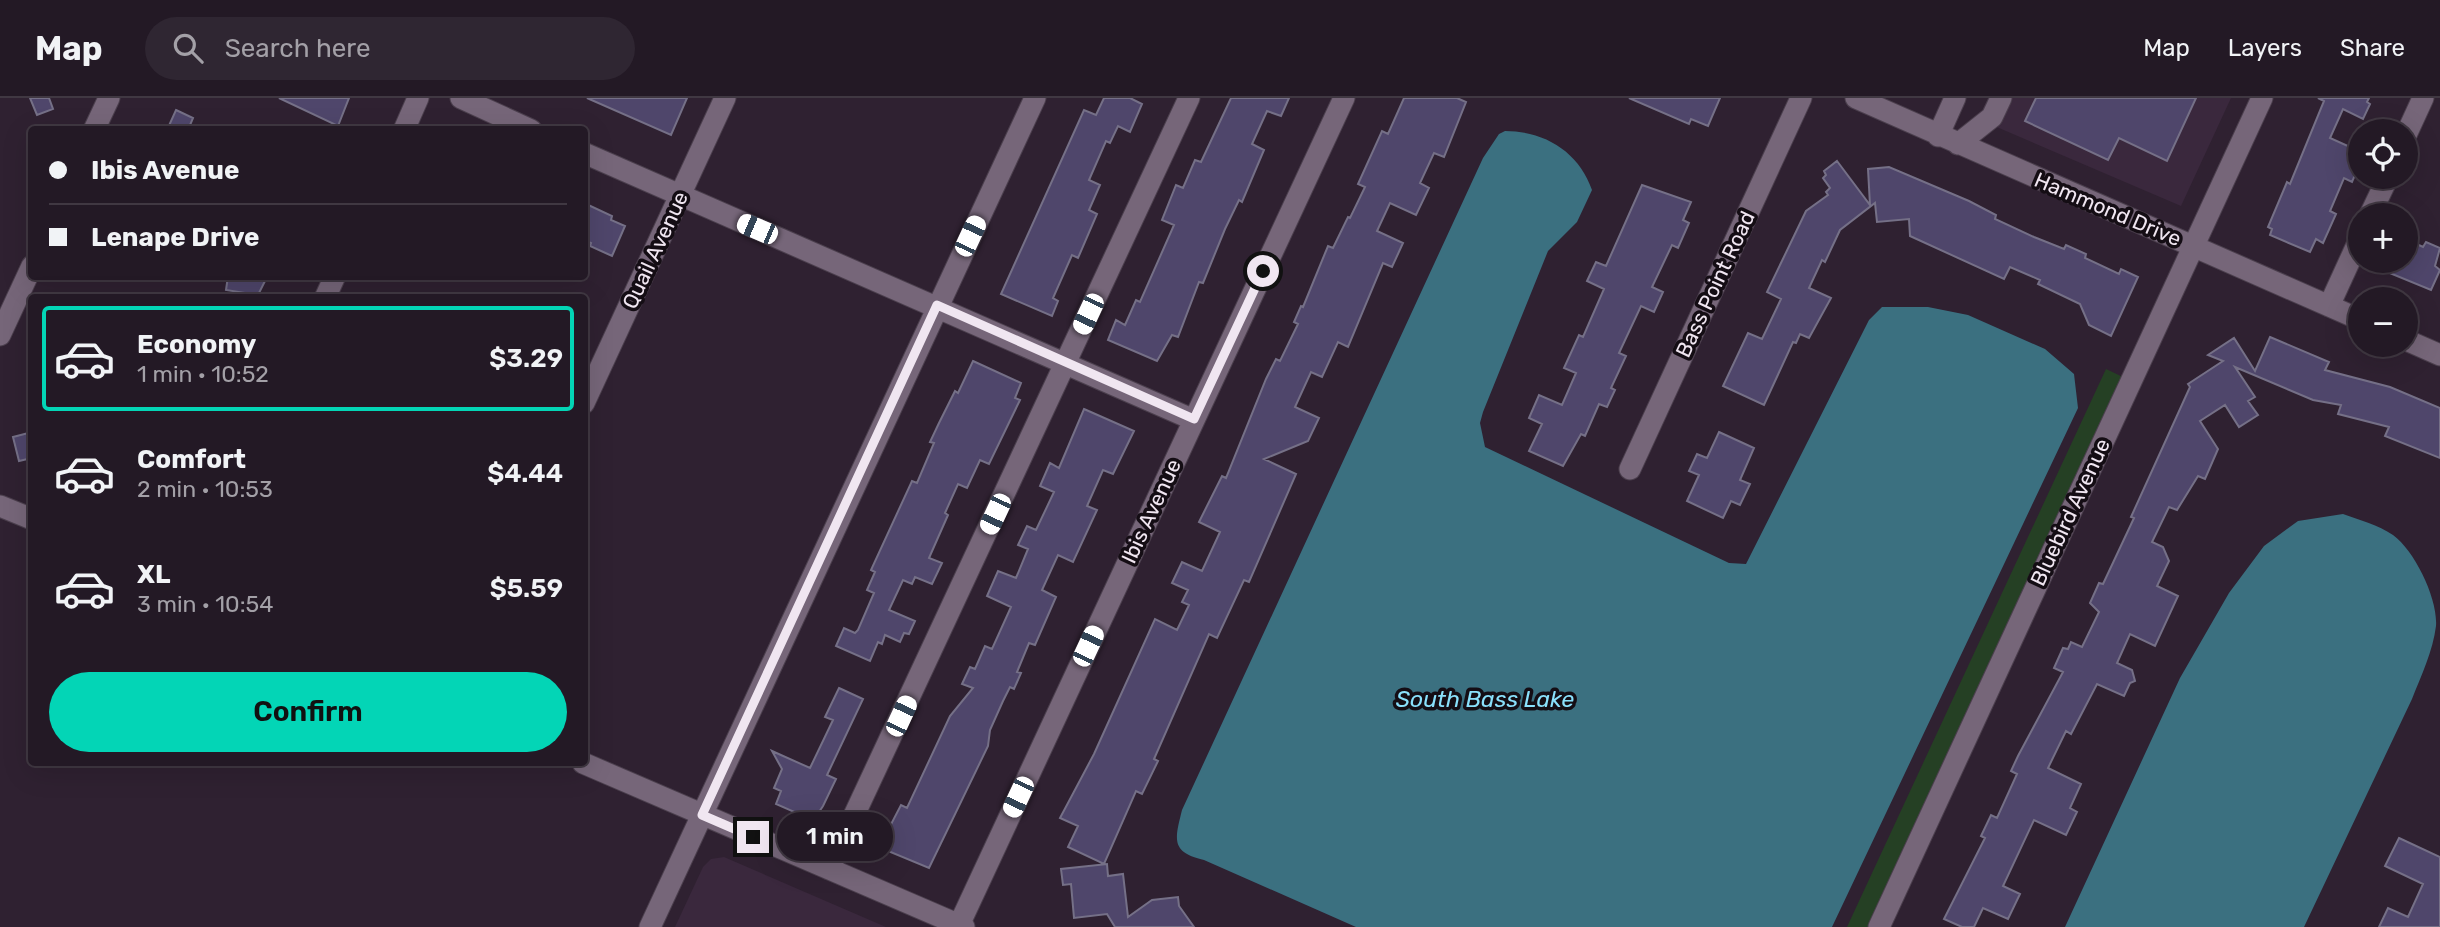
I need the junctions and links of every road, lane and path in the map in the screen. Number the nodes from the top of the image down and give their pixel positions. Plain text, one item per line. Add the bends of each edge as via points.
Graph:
1 (108, 98) edge
2 (418, 98) edge
3 (461, 98) edge
4 (725, 98) edge
5 (1035, 98) edge
6 (1189, 98) edge
7 (1344, 98) edge
8 (1801, 98) edge
9 (1856, 98) edge
10 (1955, 98) edge
11 (2001, 98) edge
12 (2262, 98) edge
13 (2423, 98) edge
14 (2413, 119) edge
15 (96, 126) edge
16 (406, 126) edge
17 (522, 126) edge
18 (1938, 136) junction
19 (1958, 144) junction
20 (588, 155) edge
21 (680, 196) junction
22 (2193, 245) junction
23 (2348, 264) edge
24 (28, 275) edge
25 (937, 305) junction
26 (2329, 306) junction
27 (2348, 314) edge
28 (0, 335) edge
29 (2418, 345) edge
30 (2440, 355) edge
31 (1066, 362) junction
32 (588, 394) edge
33 (1194, 419) junction
34 (1630, 469) dead end
35 (0, 506) edge
36 (28, 517) edge
37 (588, 765) edge
38 (702, 815) junction
39 (829, 869) junction
40 (961, 926) edge
41 (650, 927) edge
42 (1879, 927) edge

1 - 15 street
2 - 16 street
3 - 17 street
4 - 21 street, Quail Avenue
5 - 25 street
6 - 31 street
7 - 33 street, Ibis Avenue
8 - 34 street, Bass Point Road
9 - 18 street, Hammond Drive
10 - 18 street
11 - 19 street via 1992,117
12 - 22 street, Bluebird Avenue
13 - 14 street
18 - 19 street, Hammond Drive
19 - 22 street, Hammond Drive
20 - 21 street
21 - 25 street
21 - 32 street, Quail Avenue
22 - 26 street, Hammond Drive
22 - 42 street, Bluebird Avenue
23 - 26 street
24 - 28 street
25 - 31 street
25 - 38 street
26 - 27 street, Hammond Drive
29 - 30 street
31 - 33 street
31 - 39 street
33 - 40 street, Ibis Avenue
35 - 36 street
37 - 38 street
38 - 39 street
38 - 41 street
39 - 40 street

